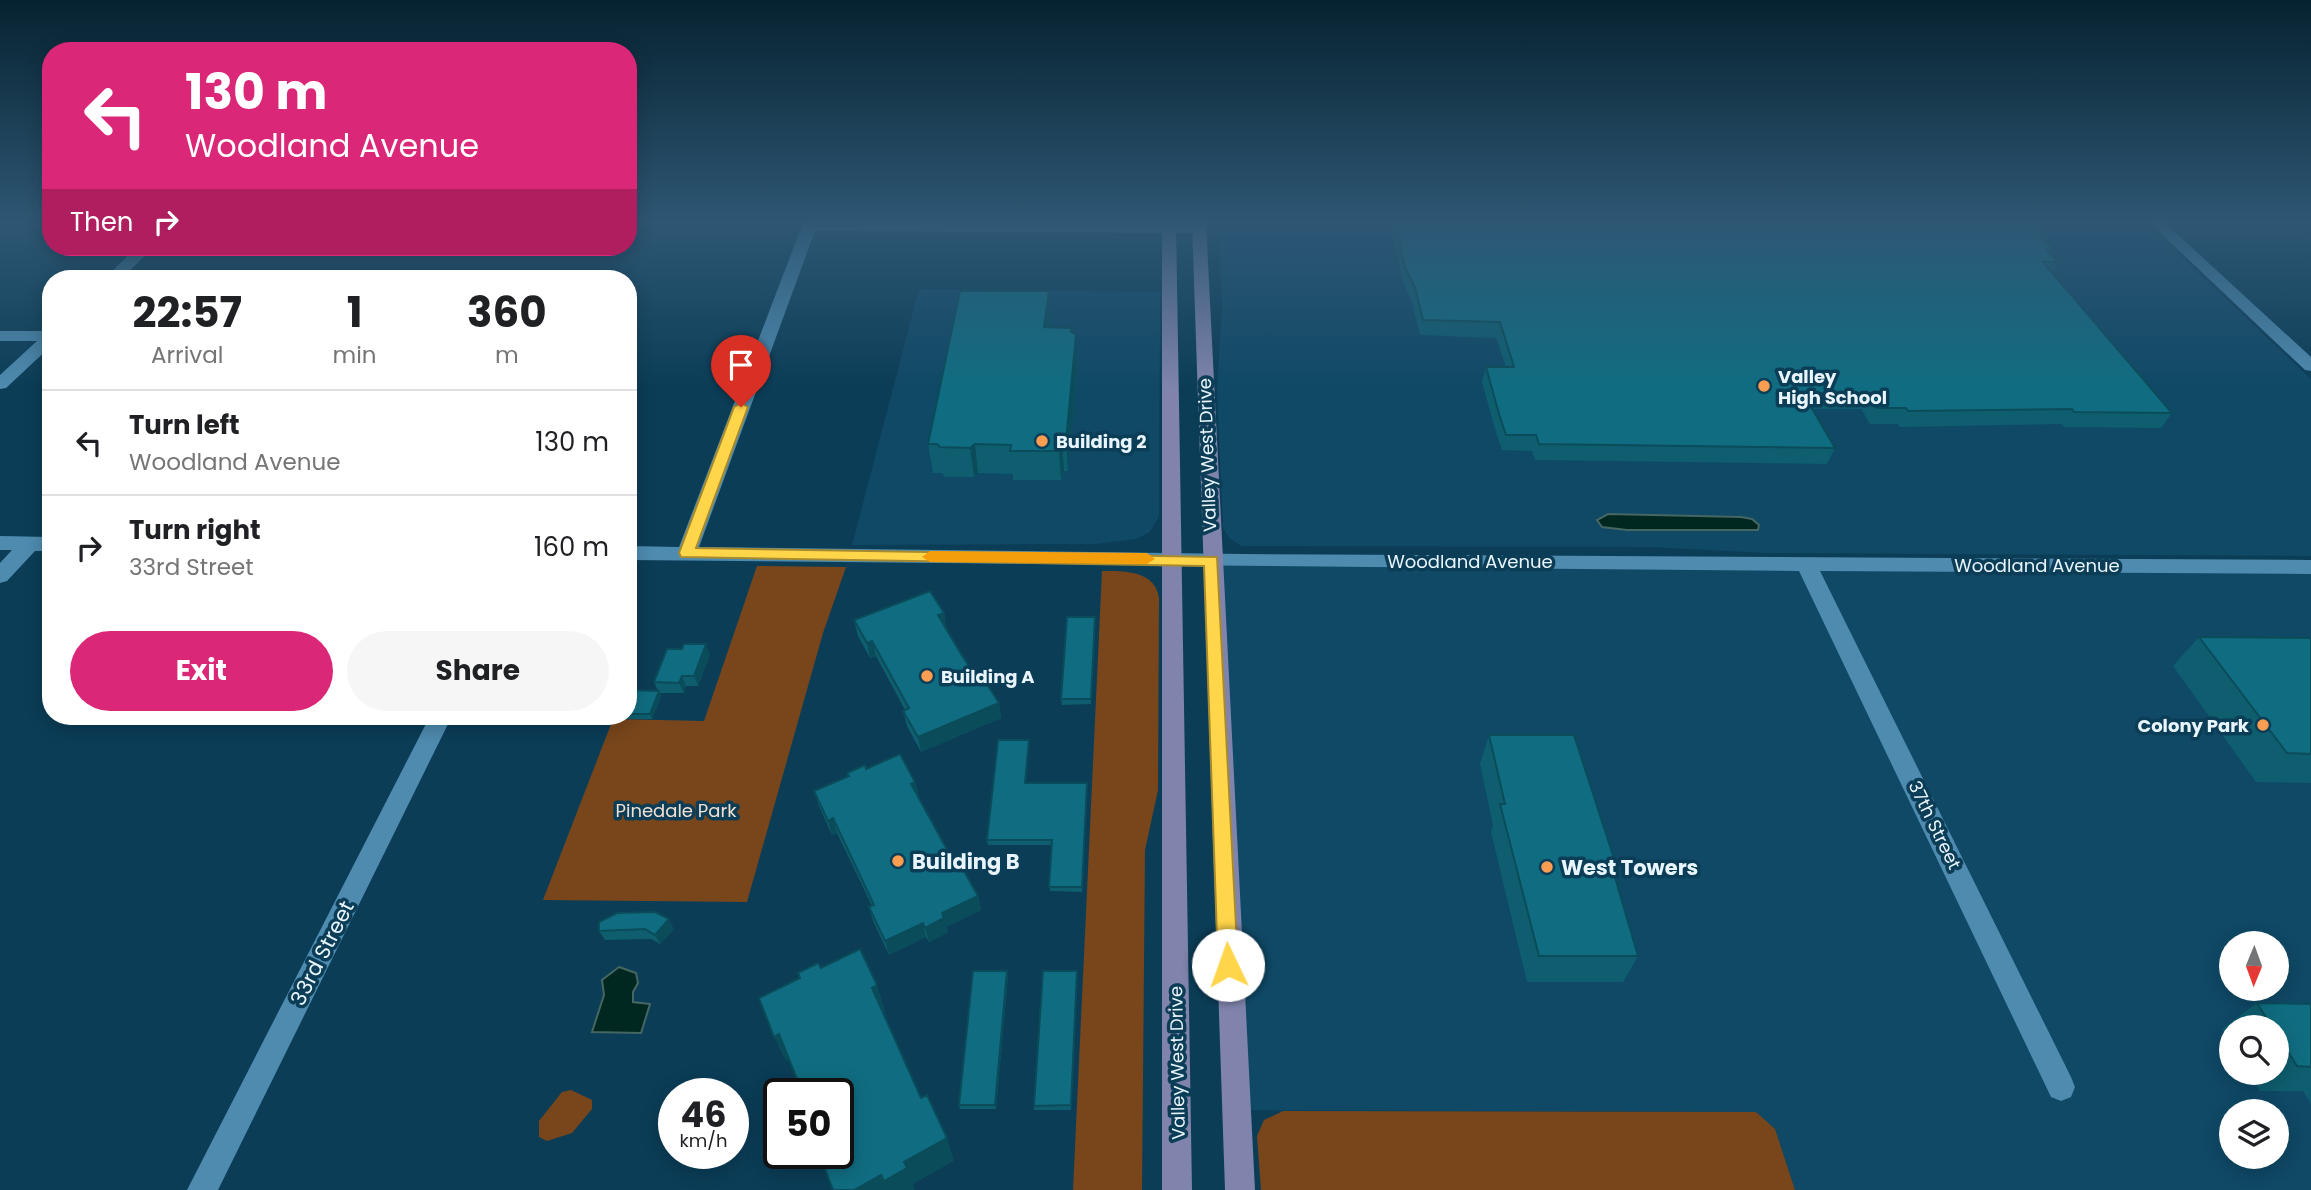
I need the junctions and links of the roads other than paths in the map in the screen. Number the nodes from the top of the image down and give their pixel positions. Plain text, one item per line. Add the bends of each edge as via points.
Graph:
1 (789, 279) edge
2 (1169, 279) edge
3 (1201, 279) edge
4 (2217, 279) edge
5 (0, 336) edge
6 (42, 336) edge
7 (42, 344) edge
8 (2311, 366) edge
9 (0, 384) edge
10 (0, 543) edge
11 (29, 544) junction
12 (42, 544) edge
13 (637, 553) edge
14 (687, 553) junction
15 (1171, 559) junction
16 (1211, 561) junction
17 (1806, 564) junction
18 (2311, 567) edge
19 (0, 576) edge
20 (436, 725) edge
21 (2061, 1087) dead end
22 (202, 1190) edge
23 (1178, 1190) edge
24 (1240, 1190) edge

1 - 14 street
2 - 15 main road, Valley West Drive
3 - 16 main road, Valley West Drive
4 - 8 street
5 - 6 street
7 - 9 street
10 - 11 street
11 - 12 street
11 - 19 street
13 - 14 street, Woodland Avenue
14 - 15 street, Woodland Avenue
15 - 16 street, Woodland Avenue
15 - 23 main road, Valley West Drive
16 - 17 street, Woodland Avenue
16 - 24 main road, Valley West Drive
17 - 18 street, Woodland Avenue
17 - 21 street, 37th Street
20 - 22 street, 33rd Street

